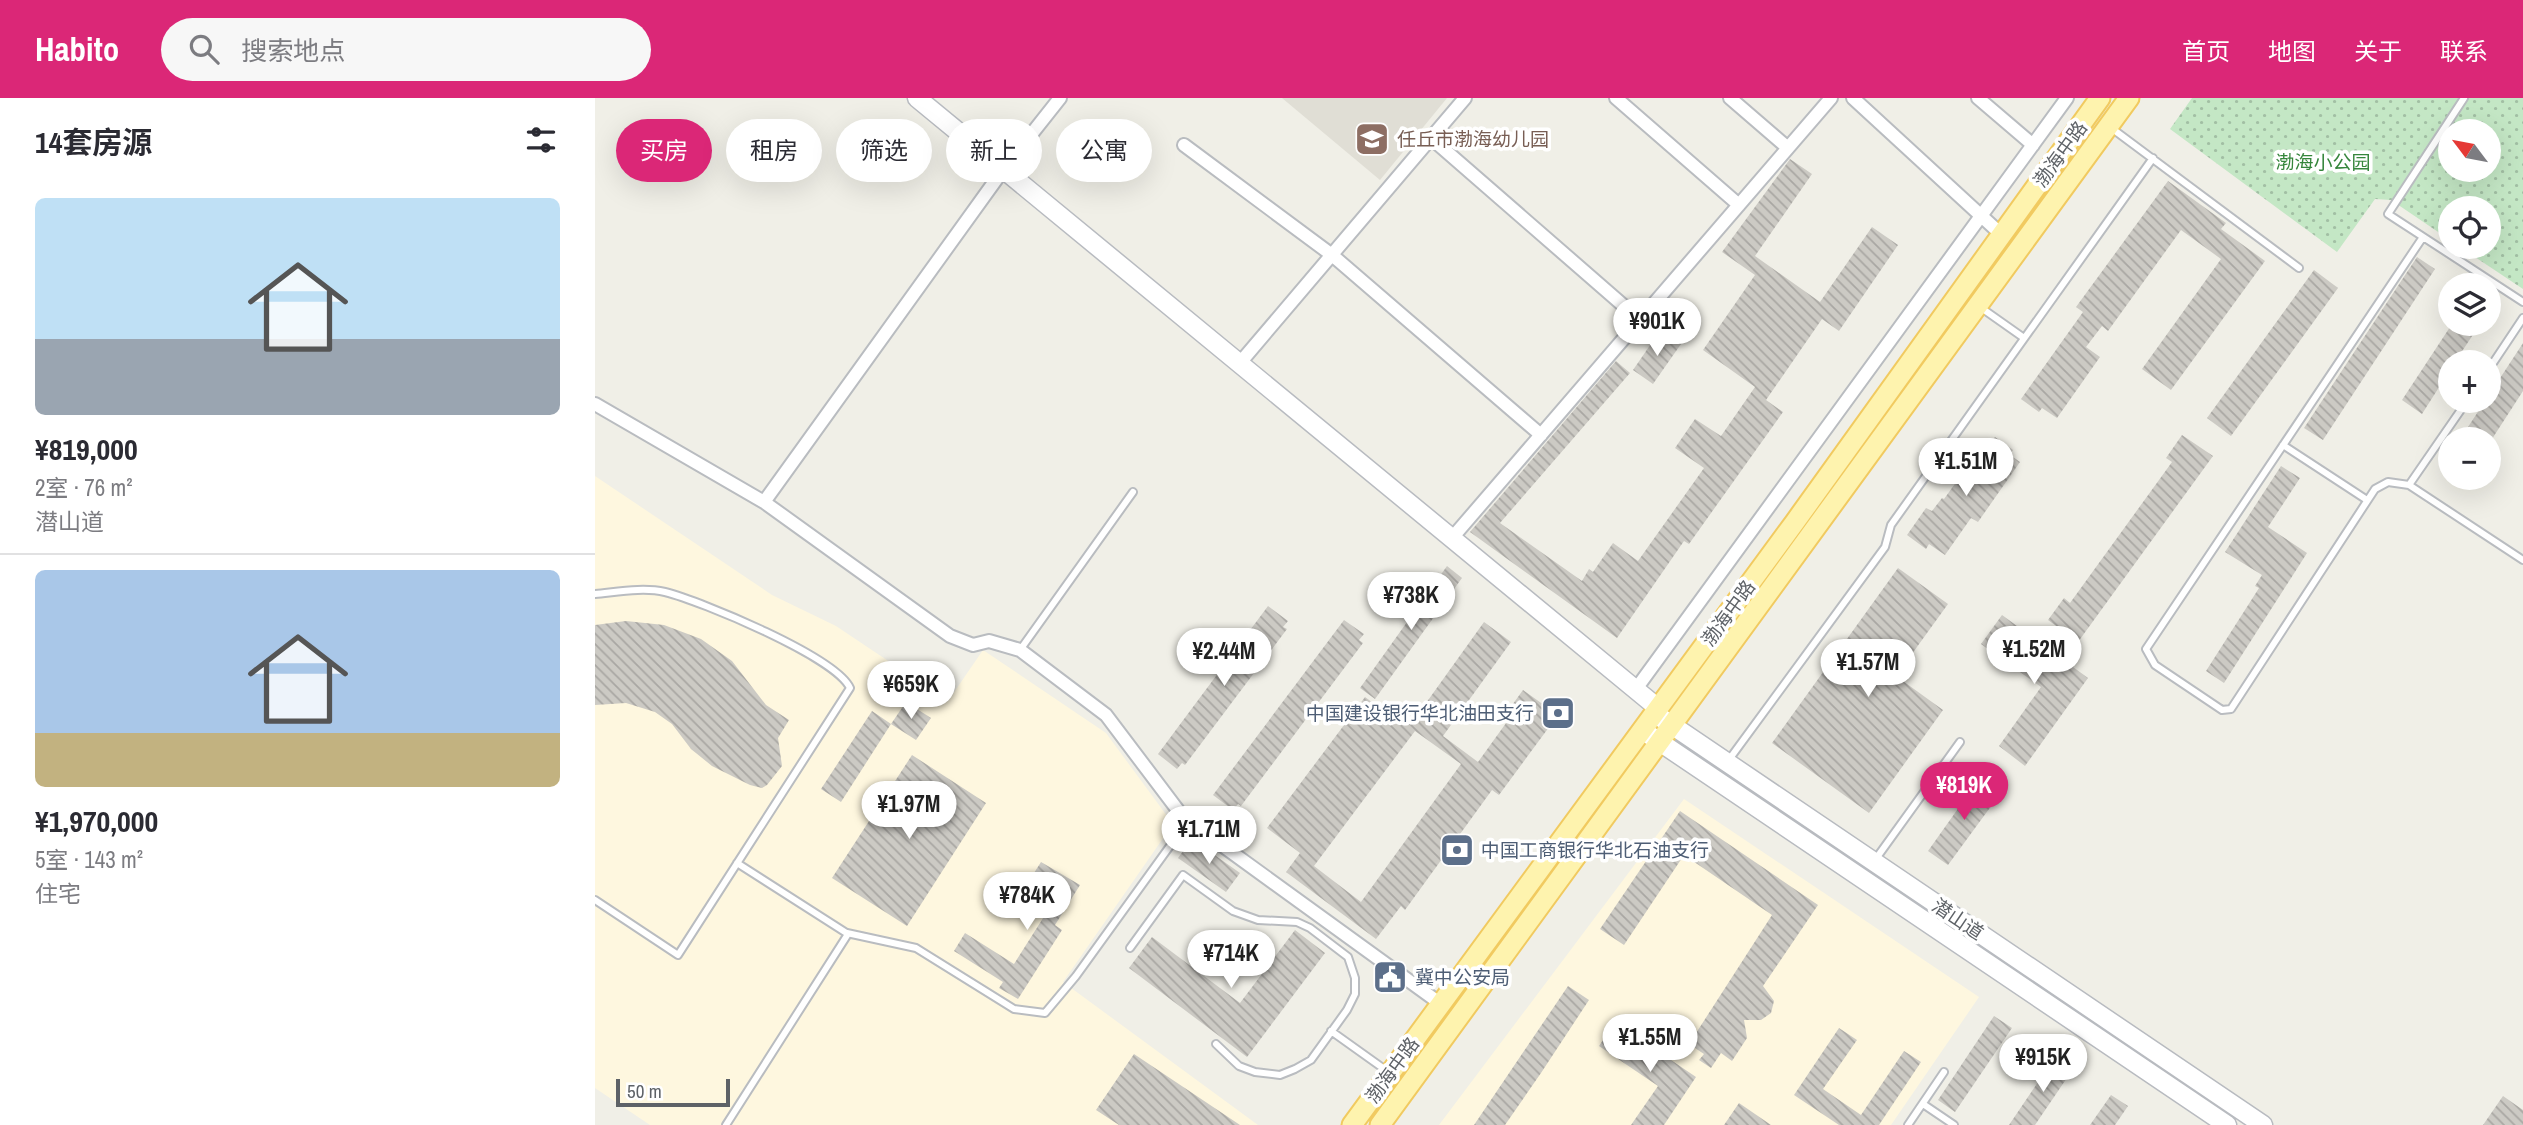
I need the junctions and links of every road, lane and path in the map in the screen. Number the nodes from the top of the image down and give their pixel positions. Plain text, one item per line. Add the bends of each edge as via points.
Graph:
1 (917, 98) edge
2 (1060, 98) edge
3 (1465, 98) edge
4 (1616, 98) edge
5 (1730, 98) edge
6 (1831, 98) edge
7 (1853, 98) edge
8 (1978, 98) edge
9 (2067, 98) edge
10 (2101, 98) edge
11 (2129, 98) edge
12 (2464, 98) edge
13 (1042, 121) edge
14 (946, 122) edge
15 (2109, 126) junction
16 (1431, 138) junction
17 (1184, 145) dead end
18 (2033, 145) junction
19 (1788, 148) junction
20 (2153, 158) junction
21 (994, 182) edge
22 (1018, 182) edge
23 (1739, 205) junction
24 (1982, 216) junction
25 (2002, 235) junction
26 (2423, 237) junction
27 (1332, 255) junction
28 (2299, 268) dead end
29 (2523, 302) edge
30 (1979, 306) junction
31 (2523, 318) edge
32 (1640, 320) junction
33 (2024, 338) junction
34 (2501, 351) edge
35 (1240, 364) junction
36 (595, 404) edge
37 (2459, 413) edge
38 (1541, 435) junction
39 (2283, 445) junction
40 (2409, 485) junction
41 (1133, 492) dead end
42 (2367, 500) junction
43 (764, 502) junction
44 (1452, 538) junction
45 (2523, 560) edge
46 (595, 594) edge
47 (1020, 650) junction
48 (1636, 689) junction
49 (1656, 711) junction
50 (1673, 726) junction
51 (1642, 730) junction
52 (1960, 742) dead end
53 (1661, 743) junction
54 (1727, 763) junction
55 (1188, 821) junction
56 (1874, 862) junction
57 (737, 863) junction
58 (595, 900) edge
59 (847, 933) junction
60 (1130, 948) dead end
61 (1441, 1004) junction
62 (1331, 1031) junction
63 (1216, 1044) dead end
64 (1944, 1072) dead end
65 (1390, 1073) junction
66 (1923, 1104) junction
67 (726, 1125) edge
68 (1352, 1125) edge
69 (1380, 1125) edge
70 (1908, 1125) edge
71 (1954, 1125) edge
72 (2227, 1125) edge
73 (2263, 1125) edge

1 - 14 main road, 潜山道
2 - 13 street
3 - 16 street
4 - 23 street
5 - 19 street
6 - 19 street
7 - 24 street
8 - 18 street
9 - 18 street
10 - 25 main road, 渤海中路
11 - 15 main road, 渤海中路
12 - 26 lane via 2388,214
15 - 20 lane
15 - 30 main road, 渤海中路
16 - 27 street
16 - 32 street
17 - 27 street
18 - 24 street
19 - 23 street
20 - 28 lane
20 - 33 lane
21 - 43 street
22 - 35 main road, 潜山道
23 - 32 street
24 - 25 street
24 - 48 street
25 - 49 main road, 渤海中路
26 - 29 lane
26 - 39 lane
27 - 35 street
27 - 38 street
30 - 33 lane
30 - 50 main road, 渤海中路
31 - 34 lane
32 - 38 street
33 - 54 lane via 1891,525 1885,547
35 - 44 main road, 潜山道
36 - 43 street
37 - 40 lane
38 - 44 street
39 - 42 lane
39 - 42 lane via 2146,649 2155,665 2222,710 2231,709
40 - 42 lane via 2388,482
40 - 45 lane
41 - 47 lane
43 - 47 street via 950,636 974,645 989,642
44 - 48 main road, 潜山道
46 - 57 lane via 664,592 765,631 846,680 850,688
47 - 55 street via 1106,715
48 - 49 main road, 潜山道
49 - 50 main road, 潜山道
49 - 51 main road, 渤海中路
50 - 53 main road, 渤海中路
50 - 54 main road, 潜山道
51 - 53 main road, 潜山道
51 - 61 main road, 渤海中路
52 - 56 lane
53 - 69 main road, 渤海中路
53 - 72 main road, 潜山道
54 - 56 main road, 潜山道
55 - 59 lane via 1045,1013 1014,1009 915,948
55 - 61 street
56 - 73 main road, 潜山道
57 - 58 lane via 678,955
57 - 59 lane
59 - 67 lane
60 - 62 lane via 1182,875 1233,911 1258,920 1297,922 1348,957 1355,994
61 - 65 main road, 渤海中路
62 - 63 lane via 1311,1060 1280,1076 1239,1066
62 - 65 lane
64 - 66 lane
65 - 68 main road, 渤海中路
66 - 70 lane
66 - 71 lane

